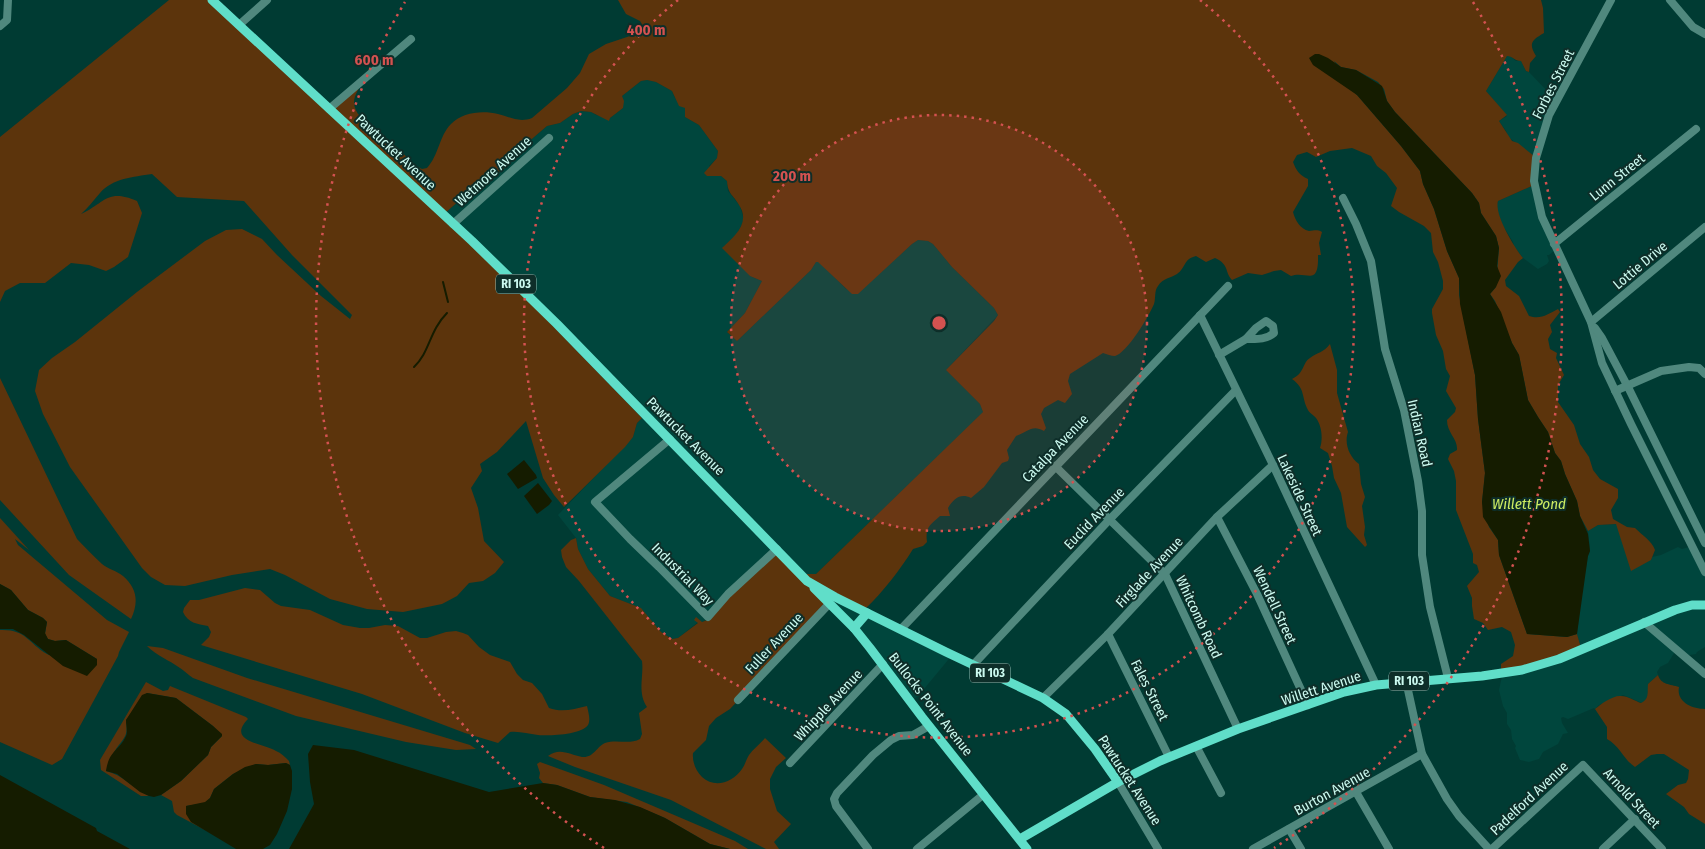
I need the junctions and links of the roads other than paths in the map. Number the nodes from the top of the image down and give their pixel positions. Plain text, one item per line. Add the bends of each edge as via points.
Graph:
1 (8, 0) edge
2 (212, 0) edge
3 (267, 0) edge
4 (1610, 0) edge
5 (1670, 0) edge
6 (1, 24) edge
7 (239, 25) junction
8 (1705, 34) edge
9 (410, 39) dead end
10 (329, 108) junction
11 (1696, 129) dead end
12 (549, 138) dead end
13 (1343, 198) dead end
14 (453, 224) junction
15 (1705, 227) edge
16 (1554, 244) junction
17 (1228, 286) dead end
18 (1200, 315) junction
19 (1591, 322) junction
20 (1246, 339) dead end
21 (1219, 355) junction
22 (1704, 370) edge
23 (1627, 385) junction
24 (1236, 390) junction
25 (1615, 391) junction
26 (670, 439) junction
27 (1273, 465) junction
28 (1055, 466) junction
29 (1217, 517) junction
30 (1109, 520) junction
31 (1705, 543) edge
32 (776, 548) junction
33 (1704, 567) edge
34 (1165, 574) junction
35 (807, 581) joint
36 (832, 601) junction
37 (1705, 605) edge
38 (867, 612) junction
39 (1644, 622) junction
40 (854, 628) junction
41 (901, 629) junction
42 (1108, 634) junction
43 (883, 664) junction
44 (973, 665) junction
45 (1705, 674) edge
46 (1448, 678) junction
47 (1406, 681) junction
48 (1376, 685) junction
49 (1044, 698) junction
50 (738, 700) dead end
51 (1308, 705) junction
52 (929, 726) junction
53 (1238, 729) junction
54 (1196, 746) junction
55 (1422, 754) junction
56 (1169, 758) junction
57 (790, 763) dead end
58 (1583, 765) joint
59 (1118, 782) junction
60 (1356, 792) junction
61 (1221, 793) dead end
62 (984, 794) junction
63 (1635, 819) junction
64 (1289, 829) junction
65 (1020, 839) junction
66 (868, 849) edge
67 (917, 849) edge
68 (1027, 849) edge
69 (1158, 849) edge
70 (1253, 849) edge
71 (1301, 849) edge
72 (1389, 849) edge
73 (1491, 849) edge
74 (1603, 849) edge
75 (1662, 849) edge

1 - 6 street via 7,20
2 - 7 main road, Pawtucket Avenue / RI 103
3 - 7 street
4 - 16 street, Forbes Street via 1549,115 1536,158 1536,197
5 - 8 street via 1693,27
7 - 10 main road, Pawtucket Avenue / RI 103
9 - 10 street
10 - 14 main road, Pawtucket Avenue / RI 103
11 - 16 street, Lunn Street
12 - 14 street, Wetmore Avenue
13 - 46 street, Indian Road via 1371,261 1385,349 1404,410 1422,511 1422,555 1430,607
14 - 26 main road, Pawtucket Avenue / RI 103
15 - 19 street, Lottie Drive
16 - 19 street, Forbes Street
17 - 18 street, Catalpa Avenue
18 - 21 street, Lakeside Street
18 - 28 street, Catalpa Avenue
19 - 23 street, Forbes Street
19 - 25 street, Forbes Street via 1602,363
20 - 21 street
21 - 24 street, Lakeside Street
22 - 23 street via 1689,367 1661,371
23 - 25 street
23 - 31 street, Forbes Street
24 - 27 street, Lakeside Street
24 - 30 street, Euclid Avenue
25 - 33 street, Forbes Street
26 - 32 main road, Pawtucket Avenue / RI 103
26 - 32 street, Industrial Way via 595,502 630,539 708,617
27 - 29 street, Firglade Avenue
27 - 48 street, Lakeside Street
28 - 30 street, Whitcomb Road
28 - 41 street, Catalpa Avenue
29 - 34 street, Firglade Avenue
29 - 51 street, Wendell Street
30 - 34 street, Whitcomb Road
30 - 44 street, Euclid Avenue
32 - 35 main road, Pawtucket Avenue / RI 103
34 - 42 street, Firglade Avenue
34 - 53 street, Whitcomb Road
35 - 36 main road, Bullocks Point Avenue / RI 103
36 - 38 main road, Pawtucket Avenue / RI 103
36 - 40 main road, Bullocks Point Avenue / RI 103
36 - 50 street, Fuller Avenue
37 - 39 main road, Willett Avenue / RI 103 via 1692,605
38 - 40 main road
38 - 41 main road, Pawtucket Avenue / RI 103
39 - 45 street
39 - 46 main road, Willett Avenue / RI 103 via 1559,659 1522,670
40 - 43 main road, Bullocks Point Avenue / RI 103
41 - 44 main road, Pawtucket Avenue / RI 103
42 - 49 street, Firglade Avenue
42 - 56 street, Fales Street
43 - 52 main road, Bullocks Point Avenue / RI 103
43 - 57 street, Whipple Avenue
44 - 49 main road, Pawtucket Avenue / RI 103
46 - 47 main road, Willett Avenue / RI 103
47 - 48 main road, Willett Avenue / RI 103
47 - 55 street
48 - 51 main road, Willett Avenue / RI 103
49 - 59 main road, Pawtucket Avenue / RI 103 via 1066,714
51 - 53 main road, Willett Avenue / RI 103
52 - 62 main road, Bullocks Point Avenue / RI 103
52 - 66 street via 913,735 891,740 862,766 834,799
53 - 54 main road, Willett Avenue / RI 103
54 - 56 main road, Willett Avenue / RI 103
54 - 61 street
55 - 60 street, Burton Avenue
55 - 73 street via 1459,816
56 - 59 main road, Willett Avenue / RI 103
58 - 63 street, Arnold Street
58 - 73 street, Padelford Avenue
59 - 65 main road, Willett Avenue / RI 103
59 - 69 street, Pawtucket Avenue
60 - 64 street, Burton Avenue
60 - 72 street
62 - 65 main road, Bullocks Point Avenue / RI 103
62 - 67 street
63 - 74 street
63 - 75 street, Arnold Street
64 - 70 street, Burton Avenue
64 - 71 street
65 - 68 main road, Bullocks Point Avenue

